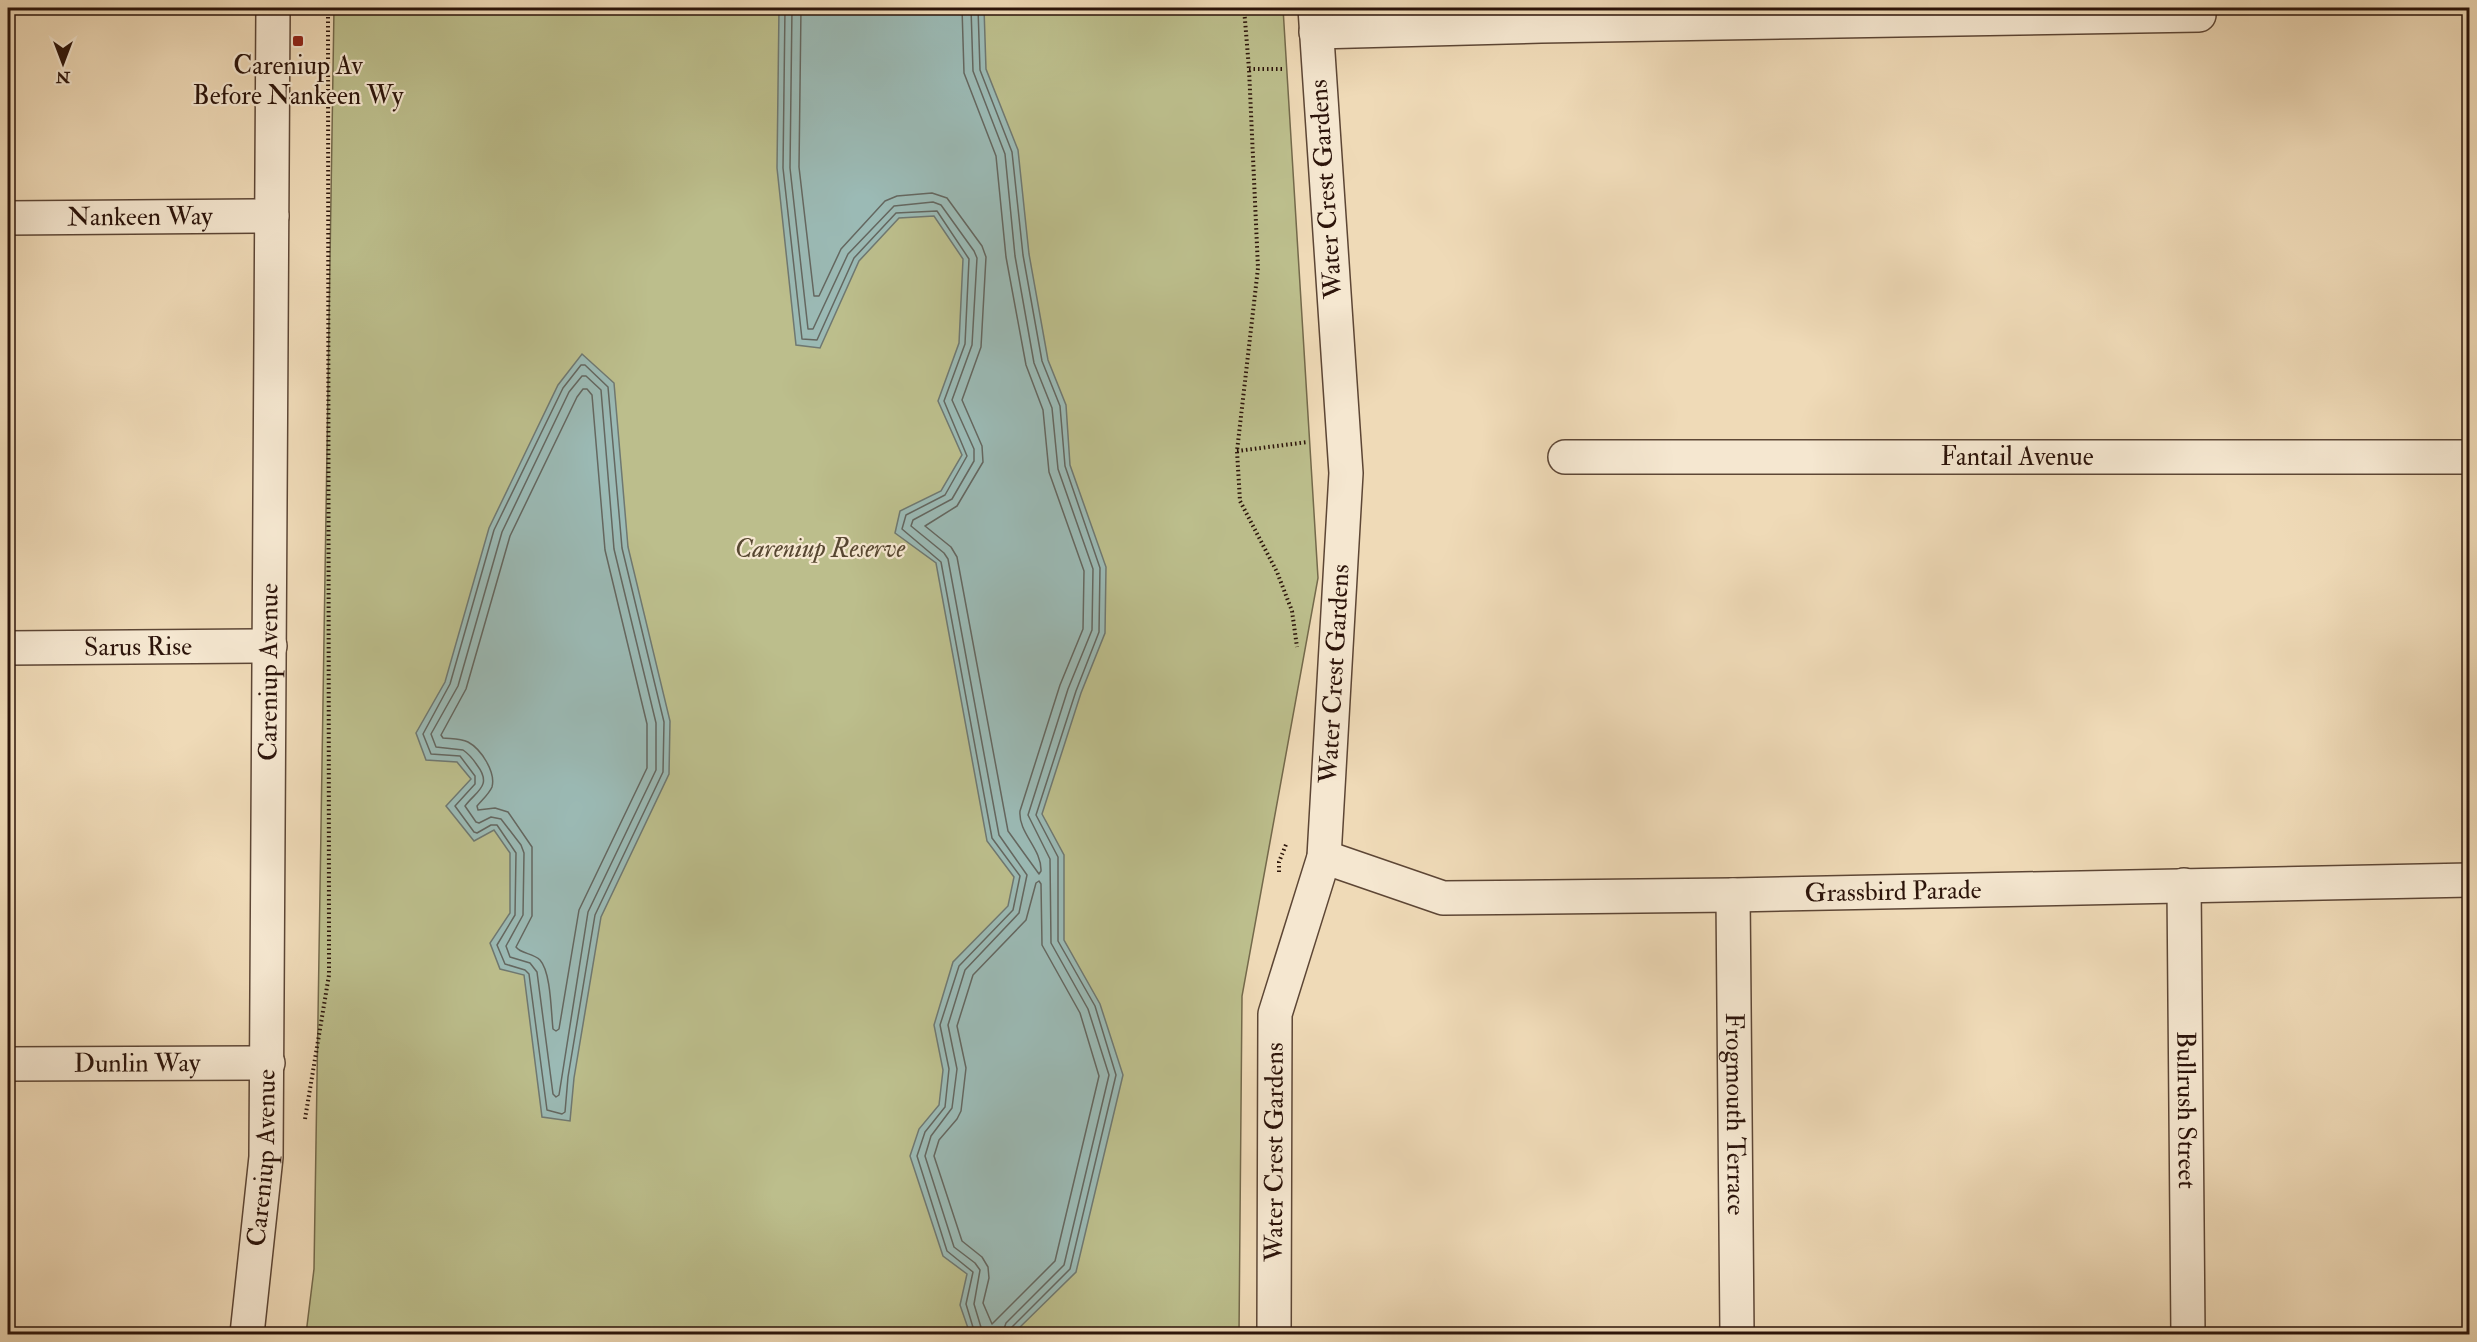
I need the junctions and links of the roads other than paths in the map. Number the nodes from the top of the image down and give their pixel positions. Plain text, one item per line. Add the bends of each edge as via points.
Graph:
1 (273, 8) edge
2 (2199, 8) edge
3 (1541, 17) edge
4 (1315, 20) edge
5 (272, 216) junction
6 (8, 218) edge
7 (1565, 457) dead end
8 (2469, 458) edge
9 (270, 646) junction
10 (8, 648) edge
11 (1324, 857) junction
12 (2469, 880) edge
13 (2184, 885) junction
14 (1732, 895) junction
15 (268, 1063) junction
16 (8, 1064) edge
17 (248, 1335) edge
18 (1274, 1335) edge
19 (1737, 1335) edge
20 (2188, 1335) edge

1 - 5 street, Careniup Avenue
2 - 3 street via 2199,15
3 - 4 street
4 - 11 street, Water Crest Gardens via 1346,473
5 - 6 street, Nankeen Way
5 - 9 street, Careniup Avenue
7 - 8 street, Fantail Avenue
9 - 10 street, Sarus Rise
9 - 15 street, Careniup Avenue
11 - 14 street, Grassbird Parade via 1443,898
11 - 18 street, Water Crest Gardens via 1275,1014
12 - 13 street, Grassbird Parade
13 - 14 street, Grassbird Parade
13 - 20 street, Bullrush Street
14 - 19 street, Frogmouth Terrace
15 - 16 street, Dunlin Way
15 - 17 street, Careniup Avenue via 266,1157

